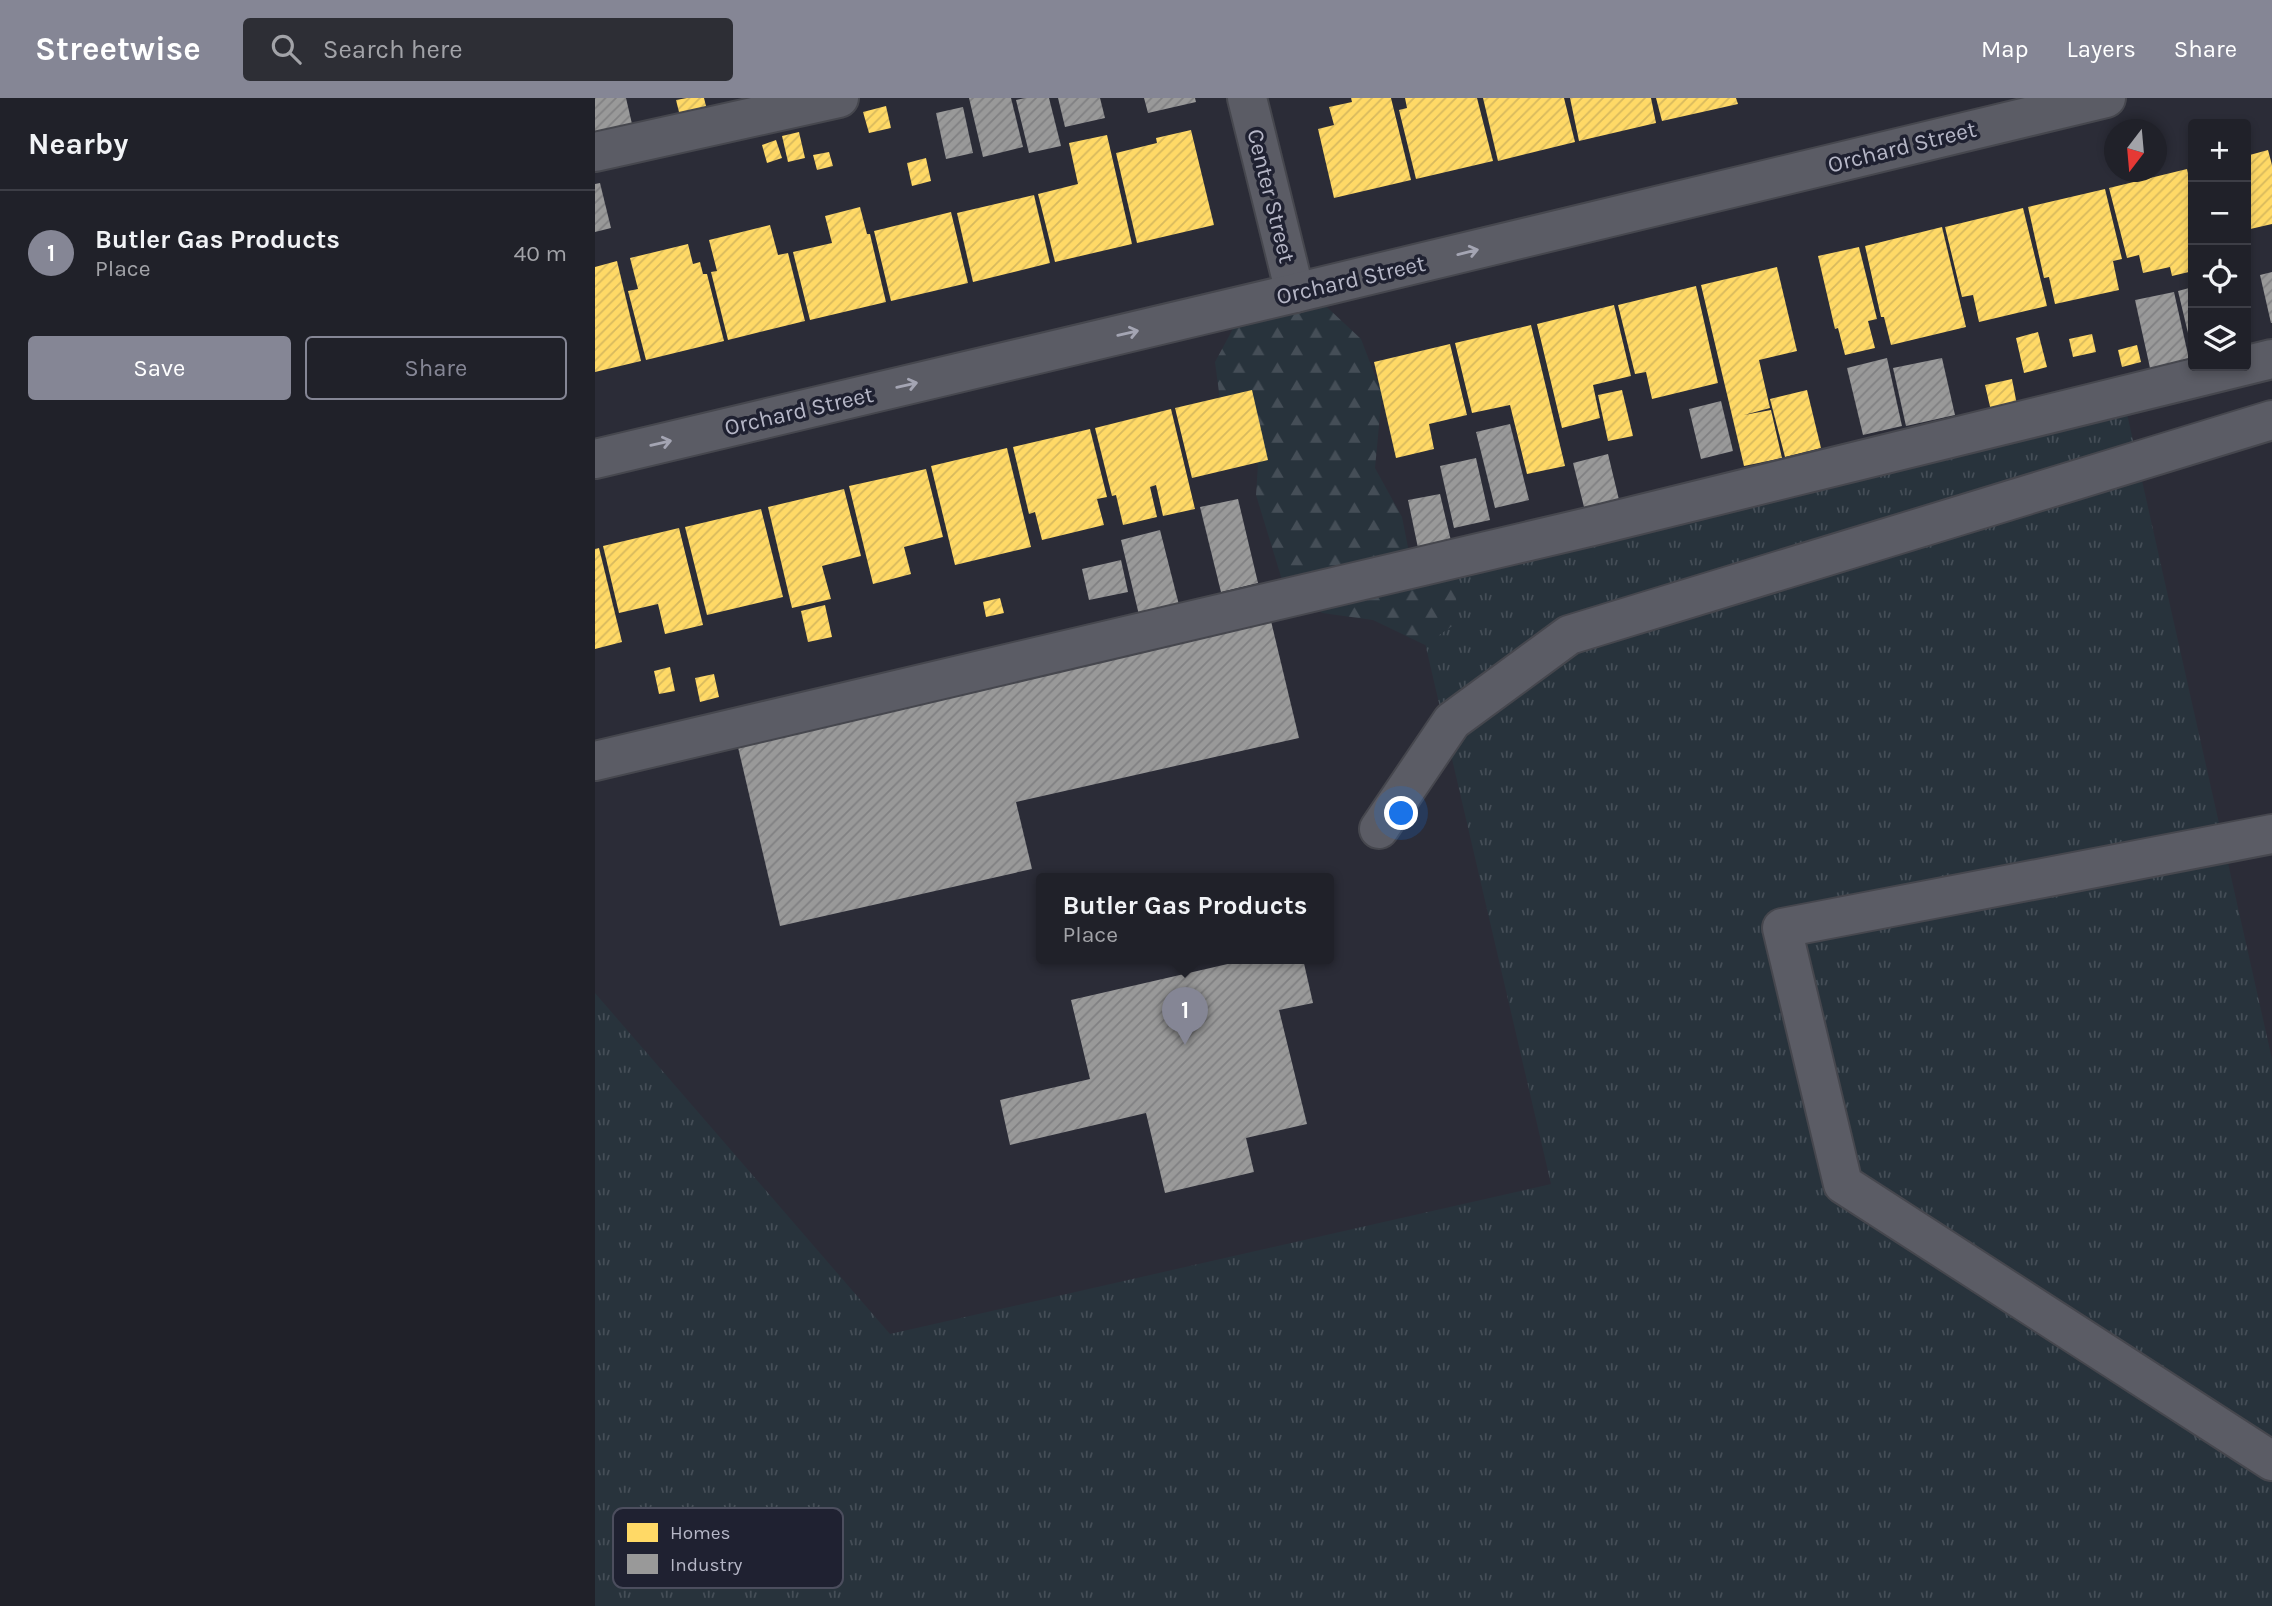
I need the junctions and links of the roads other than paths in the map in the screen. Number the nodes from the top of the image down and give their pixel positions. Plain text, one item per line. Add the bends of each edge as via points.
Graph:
1 (839, 98) edge
2 (1247, 98) edge
3 (2106, 98) edge
4 (595, 152) edge
5 (1295, 293) junction
6 (2272, 359) edge
7 (2272, 419) edge
8 (595, 459) edge
9 (595, 761) edge
10 (1379, 829) dead end
11 (2272, 834) edge
12 (2272, 1461) edge

1 - 4 street
2 - 5 street, Center Street
5 -> 3 street, Orchard Street
8 -> 5 street, Orchard Street
6 - 9 street via 1597,526
7 - 10 street via 1569,635 1452,721
11 - 12 street via 1782,928 1843,1184

